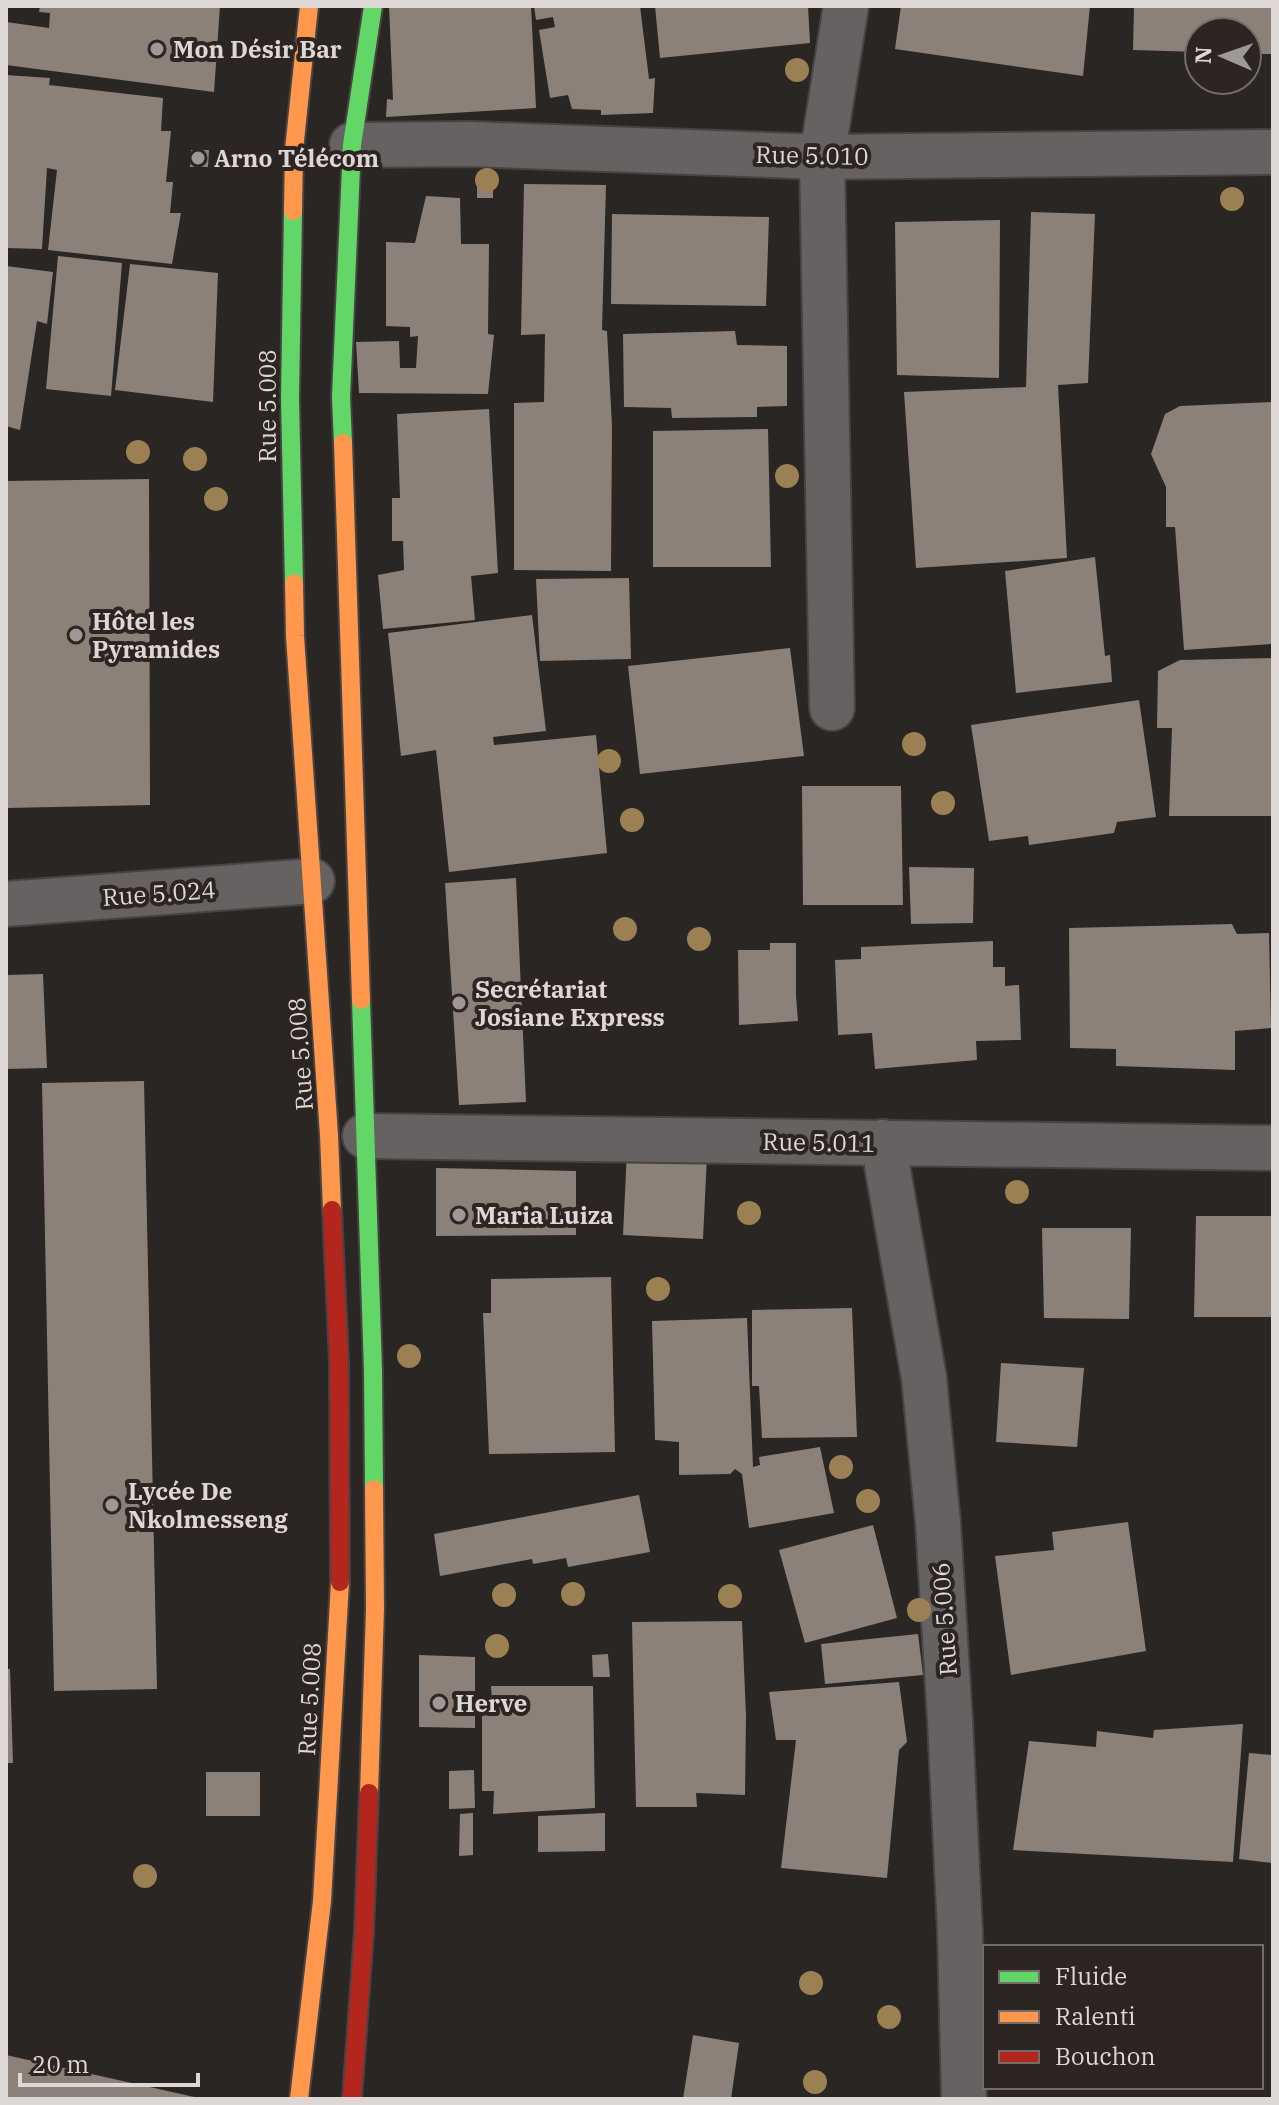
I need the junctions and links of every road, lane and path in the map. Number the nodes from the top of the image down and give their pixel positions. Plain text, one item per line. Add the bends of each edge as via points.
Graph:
1 (309, 6) edge
2 (373, 6) edge
3 (846, 6) edge
4 (352, 145) junction
5 (1273, 152) edge
6 (822, 157) junction
7 (832, 708) dead end
8 (312, 881) junction
9 (6, 904) edge
10 (365, 1136) junction
11 (883, 1142) junction
12 (1273, 1148) edge
13 (299, 2099) edge
14 (352, 2099) edge
15 (964, 2099) edge

1 - 8 main road, Rue 5.008 via 294,150 290,399 295,636
2 - 4 main road
3 - 6 street
4 - 6 street, Rue 5.010 via 471,144
4 - 10 main road via 341,397
5 - 6 street, Rue 5.010
6 - 7 street
8 - 9 street, Rue 5.024
8 - 13 main road, Rue 5.008 via 339,1361 340,1592 322,1901
10 - 11 street, Rue 5.011
10 - 14 main road via 375,1609 364,1932
11 - 12 street, Rue 5.011
11 - 15 street, Rue 5.006 via 924,1378 938,1523

